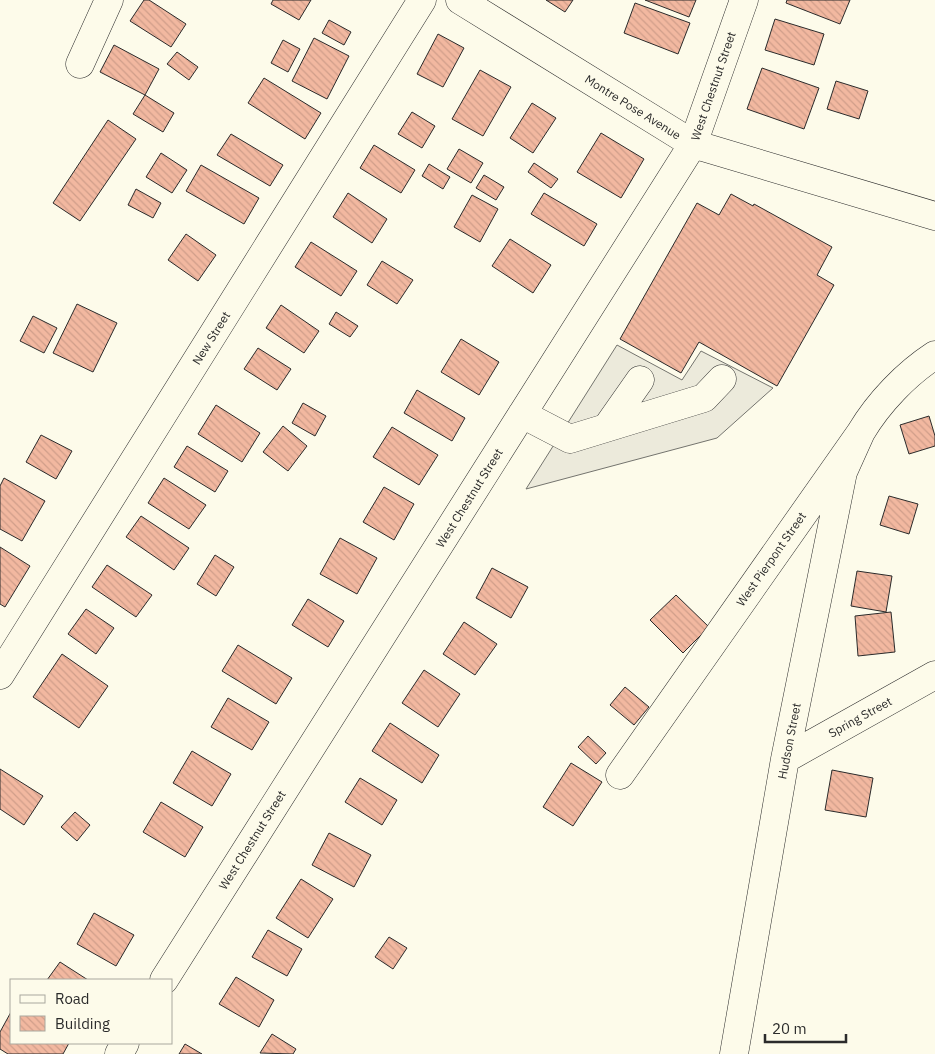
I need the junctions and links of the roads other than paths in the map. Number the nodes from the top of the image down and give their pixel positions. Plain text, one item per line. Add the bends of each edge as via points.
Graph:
1 (109, 0) edge
2 (422, 0) edge
3 (460, 0) edge
4 (744, 0) edge
5 (80, 64) dead end
6 (693, 144) junction
7 (935, 216) edge
8 (935, 355) edge
9 (722, 378) dead end
10 (640, 380) dead end
11 (522, 414) junction
12 (607, 427) junction
13 (861, 432) junction
14 (935, 675) edge
15 (0, 676) edge
16 (786, 759) junction
17 (620, 775) dead end
18 (165, 979) edge
19 (734, 1054) edge

1 - 5 street
2 - 15 street, New Street
3 - 6 street, Montre Pose Avenue
4 - 6 street, West Chestnut Street
6 - 7 street, Montre Pose Avenue
6 - 11 street, West Chestnut Street
8 - 13 street, West Pierpont Street via 920,364 874,411
9 - 12 street via 704,398
10 - 12 street
11 - 12 street via 570,439
11 - 18 street, West Chestnut Street
13 - 16 street, Hudson Street via 842,472
13 - 17 street, West Pierpont Street
14 - 16 street, Spring Street
16 - 19 street, Hudson Street

